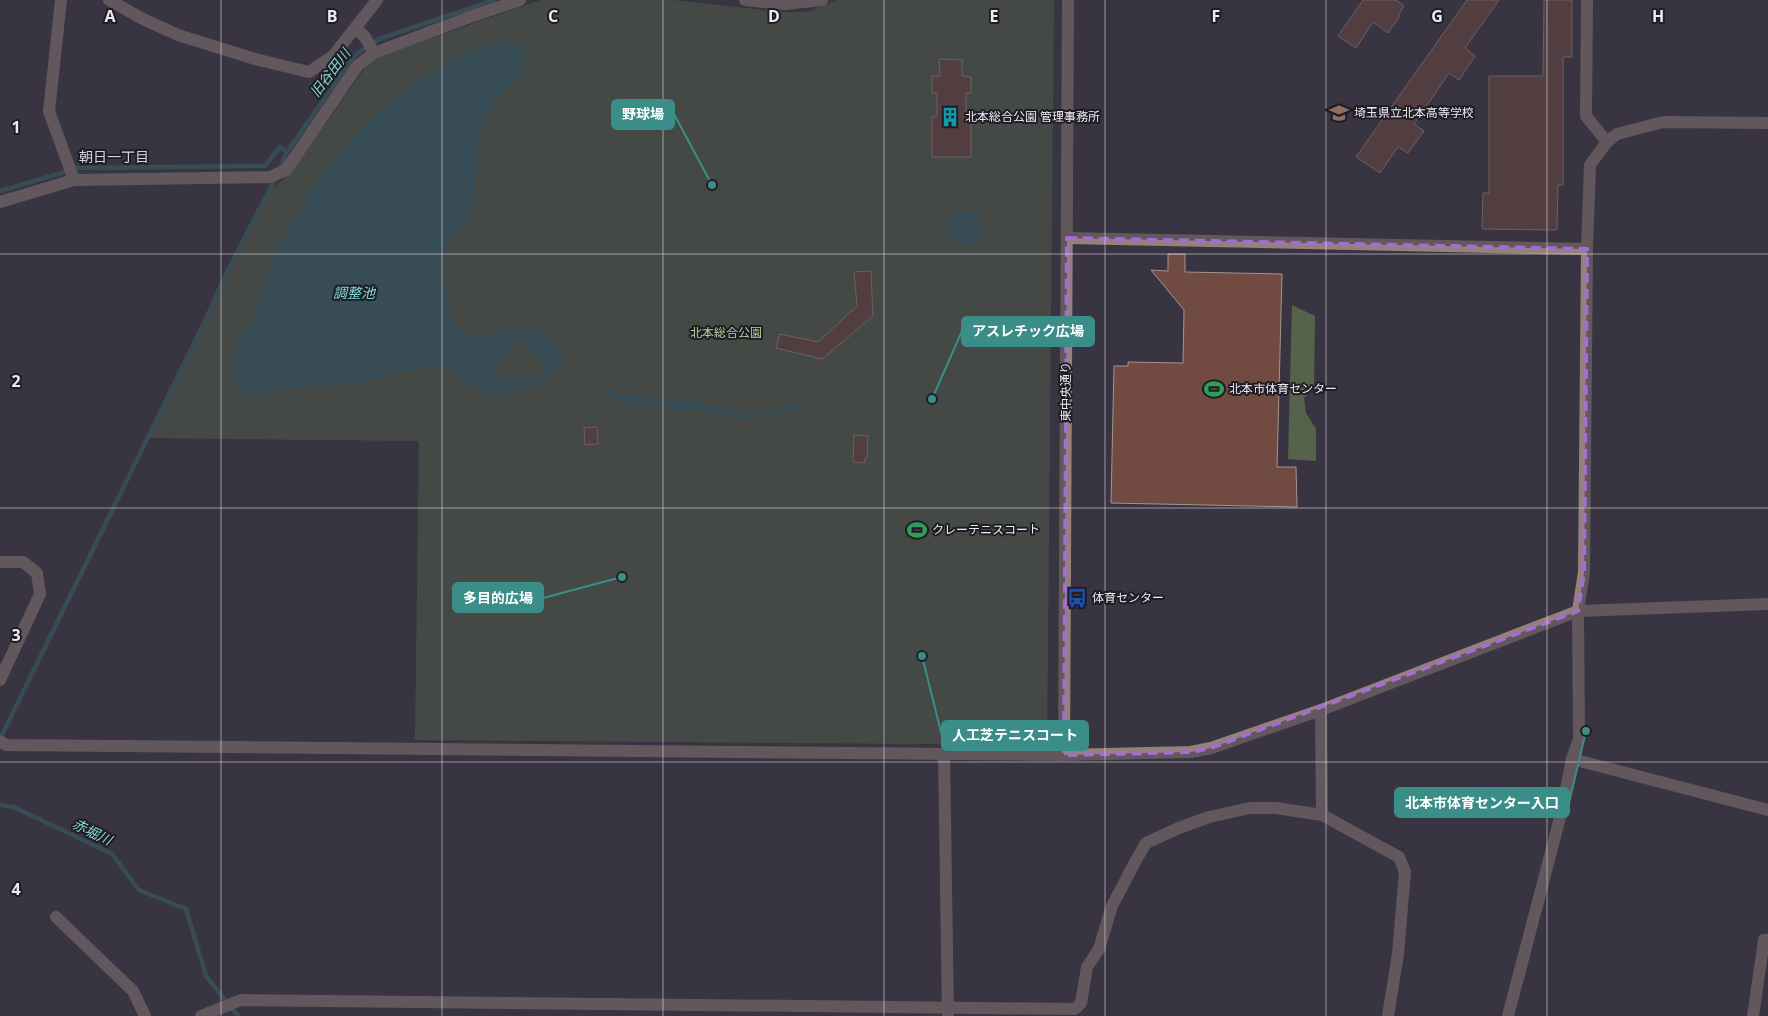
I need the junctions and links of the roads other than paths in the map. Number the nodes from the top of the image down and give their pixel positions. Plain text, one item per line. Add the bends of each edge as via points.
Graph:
1 (61, 0) edge
2 (109, 0) edge
3 (377, 0) edge
4 (520, 0) edge
5 (746, 0) edge
6 (822, 0) edge
7 (1068, 0) edge
8 (1587, 0) edge
9 (356, 28) junction
10 (373, 51) junction
11 (1768, 123) edge
12 (1607, 142) junction
13 (74, 180) junction
14 (0, 202) edge
15 (1067, 238) junction
16 (1587, 250) junction
17 (0, 562) edge
18 (1768, 604) edge
19 (1578, 611) junction
20 (0, 680) edge
21 (1321, 710) junction
22 (0, 741) edge
23 (944, 753) junction
24 (1064, 755) junction
25 (1572, 759) junction
26 (1768, 810) edge
27 (1322, 816) junction
28 (56, 917) dead end
29 (1768, 940) edge
30 (948, 1011) edge
31 (145, 1016) edge
32 (202, 1016) edge
33 (1388, 1016) edge
34 (1508, 1016) edge
35 (1753, 1016) edge

1 - 13 street via 49,111
2 - 9 street via 178,35 309,72 333,56
3 - 9 street
4 - 10 street
5 - 6 street via 785,4
7 - 15 street, 東中央通り
8 - 12 street via 1586,116
9 - 10 street
10 - 13 street via 358,65 286,170 270,177
11 - 12 street via 1663,122 1617,134
12 - 16 street via 1590,165
13 - 14 street
15 - 16 street
15 - 24 street, 東中央通り
16 - 19 street via 1584,572
17 - 20 street via 23,562 36,573 40,594
18 - 19 street
19 - 21 street
19 - 25 street via 1579,739
21 - 24 street via 1191,752
21 - 27 street
22 - 23 street via 6,745
23 - 24 street
23 - 30 street
25 - 26 street
25 - 34 street via 1562,810
27 - 30 street via 1276,808 1250,808 1209,817 1146,843 1112,906 1100,949 1087,967 1081,1003 1075,1008
27 - 33 street via 1399,857 1405,872 1398,954
28 - 31 street via 133,991
29 - 35 street via 1764,940
30 - 32 street via 241,1000

